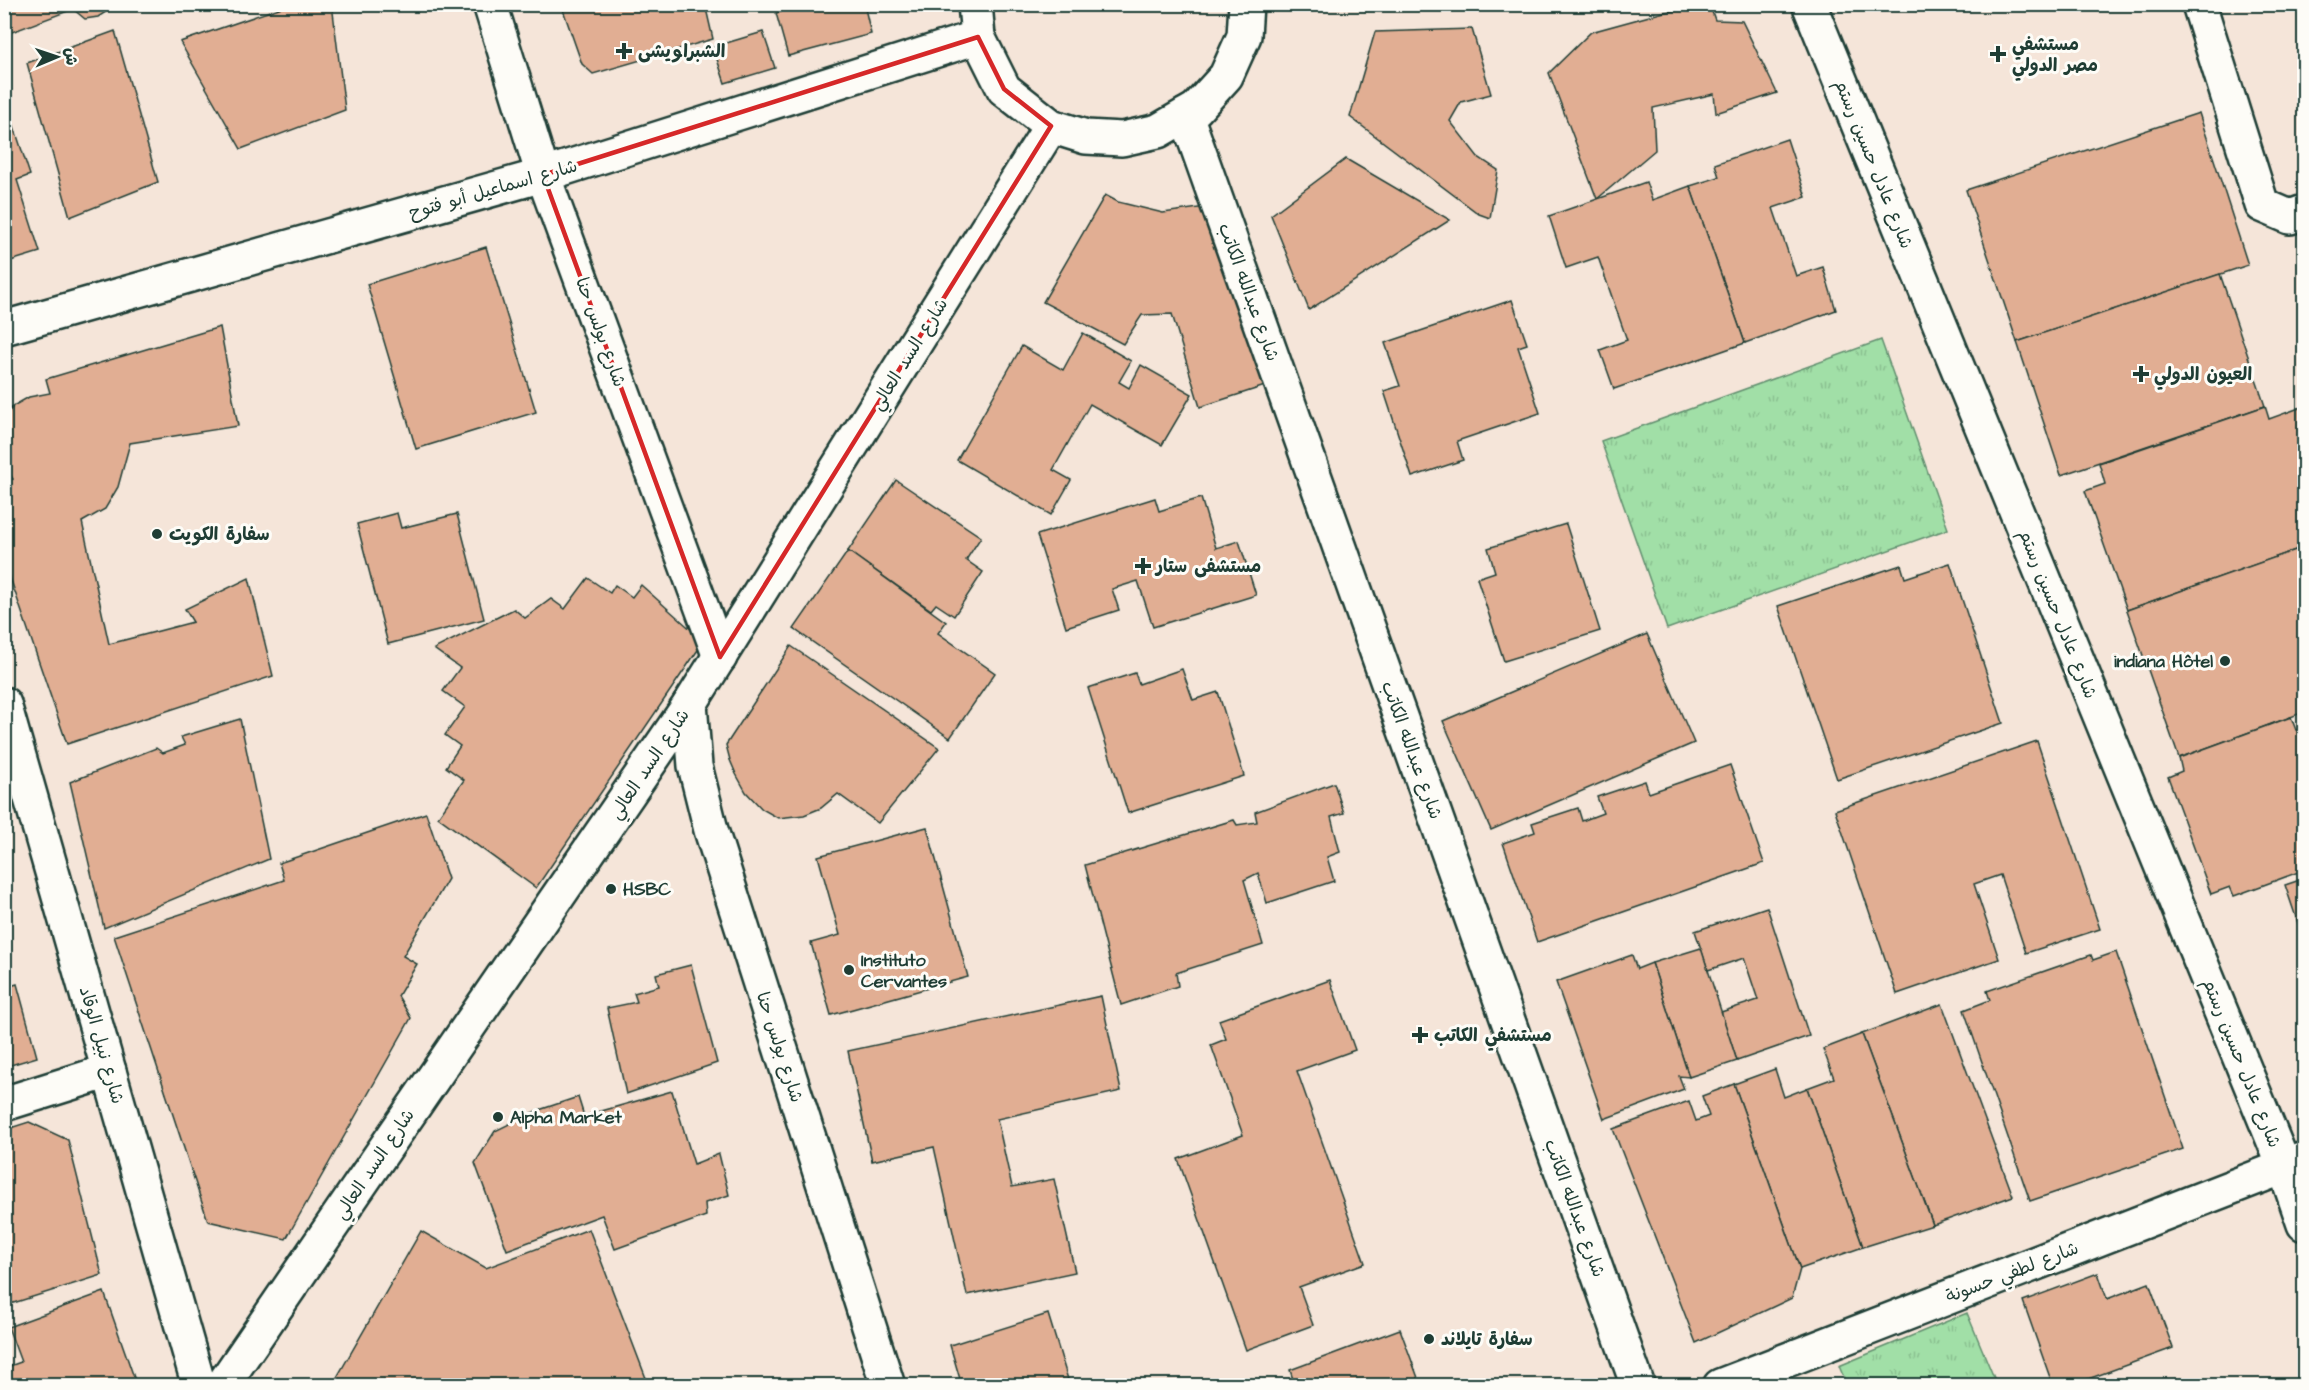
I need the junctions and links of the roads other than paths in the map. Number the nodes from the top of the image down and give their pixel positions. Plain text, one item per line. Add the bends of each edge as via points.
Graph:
1 (490, 4) edge
2 (975, 4) edge
3 (1246, 4) edge
4 (1809, 4) edge
5 (2199, 4) edge
6 (978, 37) junction
7 (1186, 115) junction
8 (1051, 126) junction
9 (543, 175) junction
10 (2304, 212) edge
11 (4, 328) edge
12 (720, 657) junction
13 (4, 704) edge
14 (690, 704) junction
15 (109, 1071) junction
16 (4, 1104) edge
17 (2294, 1162) edge
18 (2304, 1224) edge
19 (199, 1386) edge
20 (222, 1386) edge
21 (888, 1386) edge
22 (1638, 1386) edge
23 (1720, 1386) edge

1 - 9 street, شارع بولس حنا
2 - 6 street
3 - 7 street via 1244,36 1226,76
4 - 17 street, شارع عادل حسين رستم
5 - 10 street via 2262,205 2289,217
6 - 8 street via 1004,89
6 - 9 street, شارع اسماعيل أبو فتوح
7 - 8 street via 1158,131 1122,139 1086,137
7 - 22 street, شارع عبدالله الكاتب
8 - 12 street, شارع السد العالي
9 - 11 street, شارع اسماعيل أبو فتوح
9 - 12 street, شارع بولس حنا
12 - 14 street, شارع السد العالي
13 - 15 street, شارع نبيل الوقاد
14 - 20 street, شارع السد العالي
14 - 21 street, شارع بولس حنا via 695,766 711,830
15 - 16 street
15 - 19 street, شارع نبيل الوقاد
17 - 18 street, شارع عادل حسين رستم
17 - 23 street, شارع لطفي حسونة

